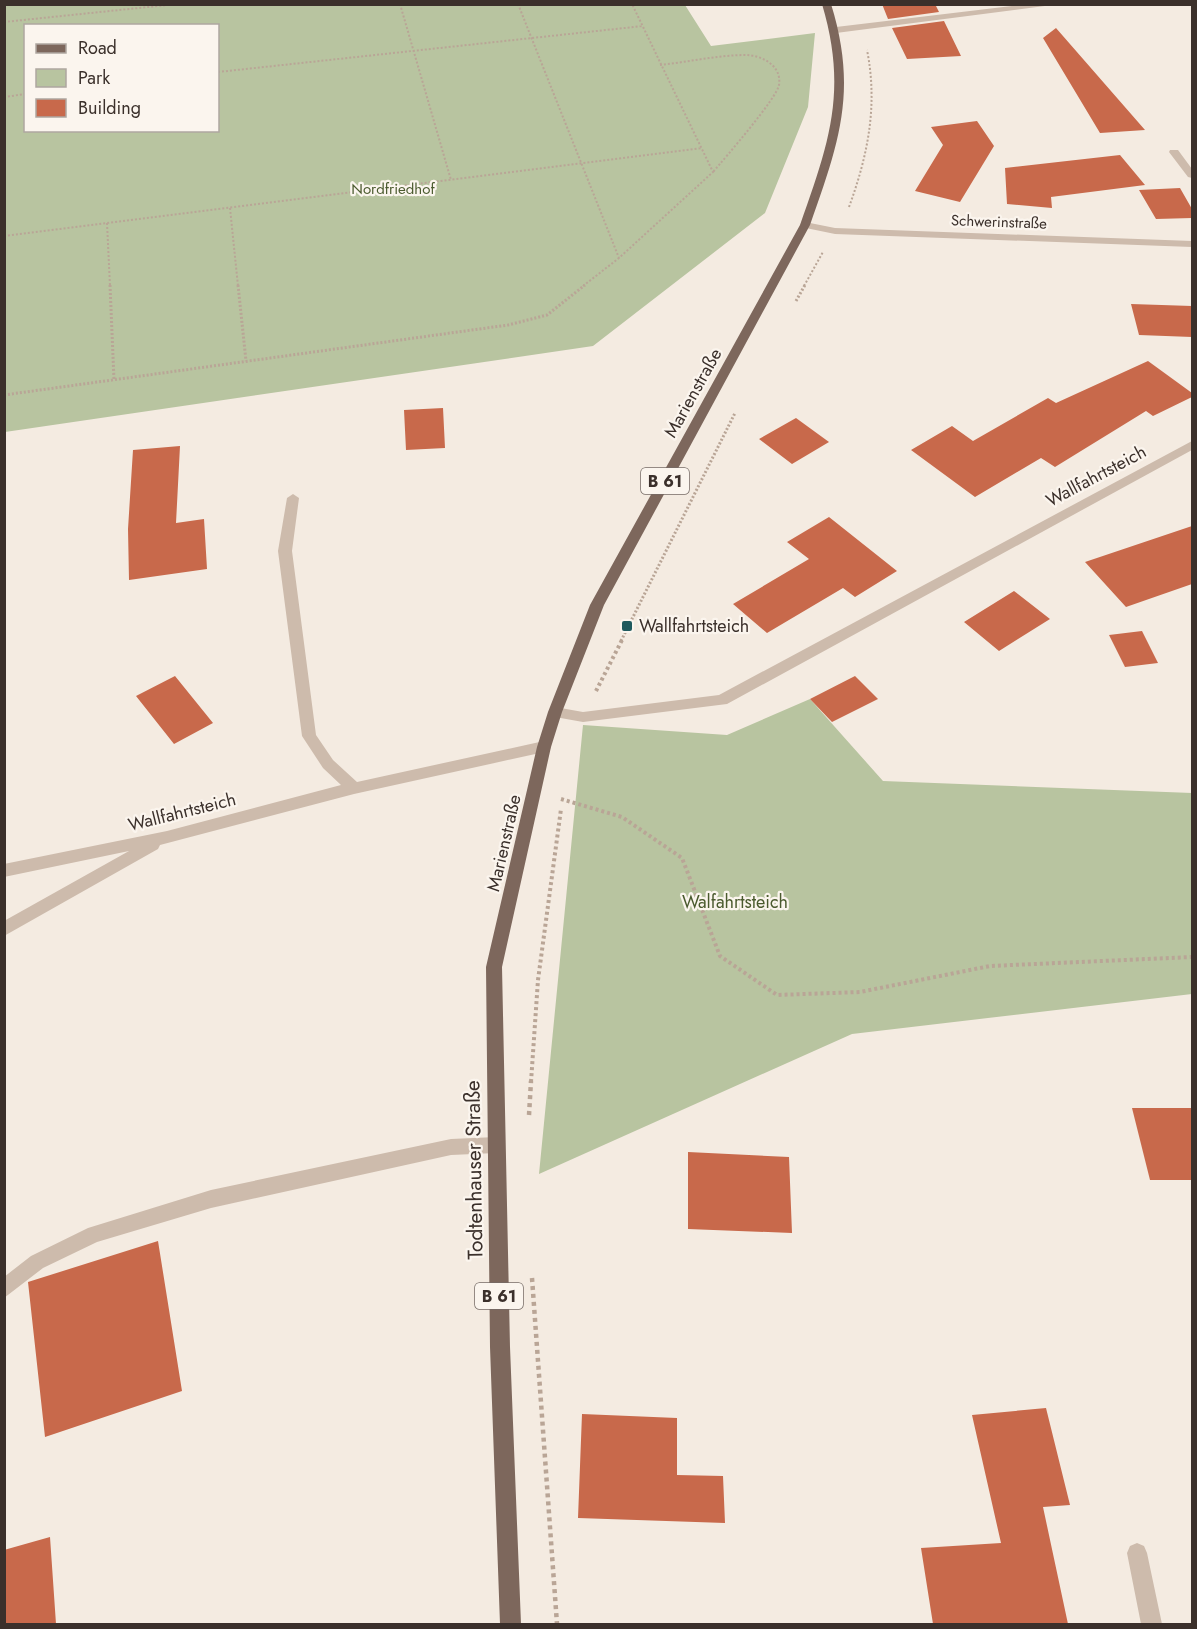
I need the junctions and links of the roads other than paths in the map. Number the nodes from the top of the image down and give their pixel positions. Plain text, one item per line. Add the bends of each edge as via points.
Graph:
1 (826, 4) edge
2 (1056, 4) edge
3 (836, 30) junction
4 (1174, 152) dead end
5 (1192, 175) edge
6 (806, 225) junction
7 (1192, 244) edge
8 (1192, 446) edge
9 (293, 498) dead end
10 (555, 712) junction
11 (544, 747) junction
12 (354, 788) junction
13 (166, 837) junction
14 (4, 871) edge
15 (4, 929) edge
16 (494, 967) joint
17 (496, 1145) junction
18 (4, 1289) edge
19 (1137, 1553) dead end
20 (510, 1624) edge
21 (1152, 1624) edge

1 - 3 main road, Marienstraße / B 61
2 - 3 street
3 - 6 main road, Marienstraße / B 61 via 842,71 840,109
4 - 5 street
6 - 7 street, Schwerinstraße via 835,231
6 - 10 main road, Marienstraße / B 61 via 597,605
8 - 10 street, Wallfahrtsteich via 722,700 583,717
9 - 12 street via 285,551 309,736 328,764
10 - 11 main road, Marienstraße / B 61
11 - 12 street, Wallfahrtsteich
11 - 16 main road, Marienstraße / B 61
12 - 13 street, Wallfahrtsteich
13 - 14 street, Wallfahrtsteich
13 - 15 street
16 - 17 main road, Todtenhauser Straße / B 61
17 - 18 street via 451,1147 211,1199 94,1234 37,1262
17 - 20 main road, Todtenhauser Straße / B 61
19 - 21 street

